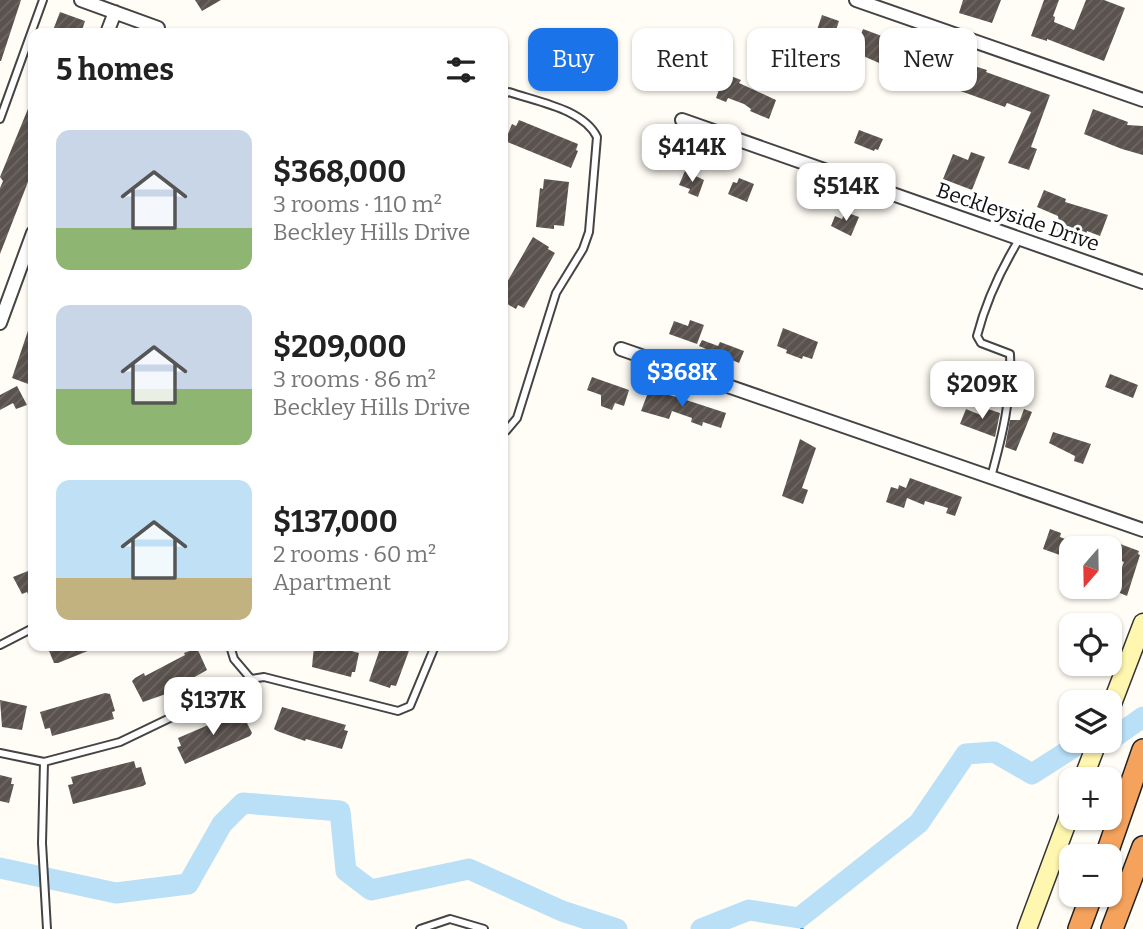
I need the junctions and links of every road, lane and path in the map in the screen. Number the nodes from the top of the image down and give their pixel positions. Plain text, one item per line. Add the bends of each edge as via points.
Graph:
1 (43, 0) edge
2 (81, 0) edge
3 (856, 0) edge
4 (115, 12) junction
5 (33, 28) edge
6 (109, 28) edge
7 (158, 28) dead end
8 (28, 42) edge
9 (508, 92) edge
10 (1143, 100) edge
11 (0, 119) edge
12 (682, 120) dead end
13 (1020, 238) junction
14 (28, 247) edge
15 (1143, 282) edge
16 (0, 323) edge
17 (621, 349) dead end
18 (508, 429) edge
19 (991, 477) junction
20 (1143, 530) edge
21 (1143, 623) edge
22 (28, 631) edge
23 (0, 645) edge
24 (232, 651) edge
25 (433, 651) edge
26 (251, 679) junction
27 (1116, 690) edge
28 (1143, 751) edge
29 (0, 753) edge
30 (44, 762) junction
31 (1064, 830) edge
32 (1110, 844) edge
33 (1143, 847) edge
34 (1129, 886) junction
35 (1087, 907) edge
36 (47, 929) edge
37 (420, 929) edge
38 (484, 929) edge
39 (1027, 929) edge
40 (1079, 929) edge
41 (1112, 929) edge
42 (1123, 929) edge

1 - 5 lane
2 - 4 street
3 - 10 street
4 - 6 street
4 - 7 street
8 - 11 lane
9 - 18 lane via 591,124 597,137 589,232 556,293 517,418
12 - 13 street, Beckleyside Drive
13 - 15 street, Beckleyside Drive
13 - 19 lane via 984,310 977,336 981,343 1010,354 1004,429
14 - 16 street
17 - 19 street
19 - 20 street
21 - 27 main road
22 - 23 lane
24 - 26 lane
25 - 26 lane via 410,706 398,711 264,677
26 - 30 lane via 120,742
28 - 32 highway
29 - 30 lane
30 - 36 lane
31 - 39 main road
33 - 34 highway
34 - 41 highway
34 - 42 highway
35 - 40 highway
37 - 38 lane via 450,919

